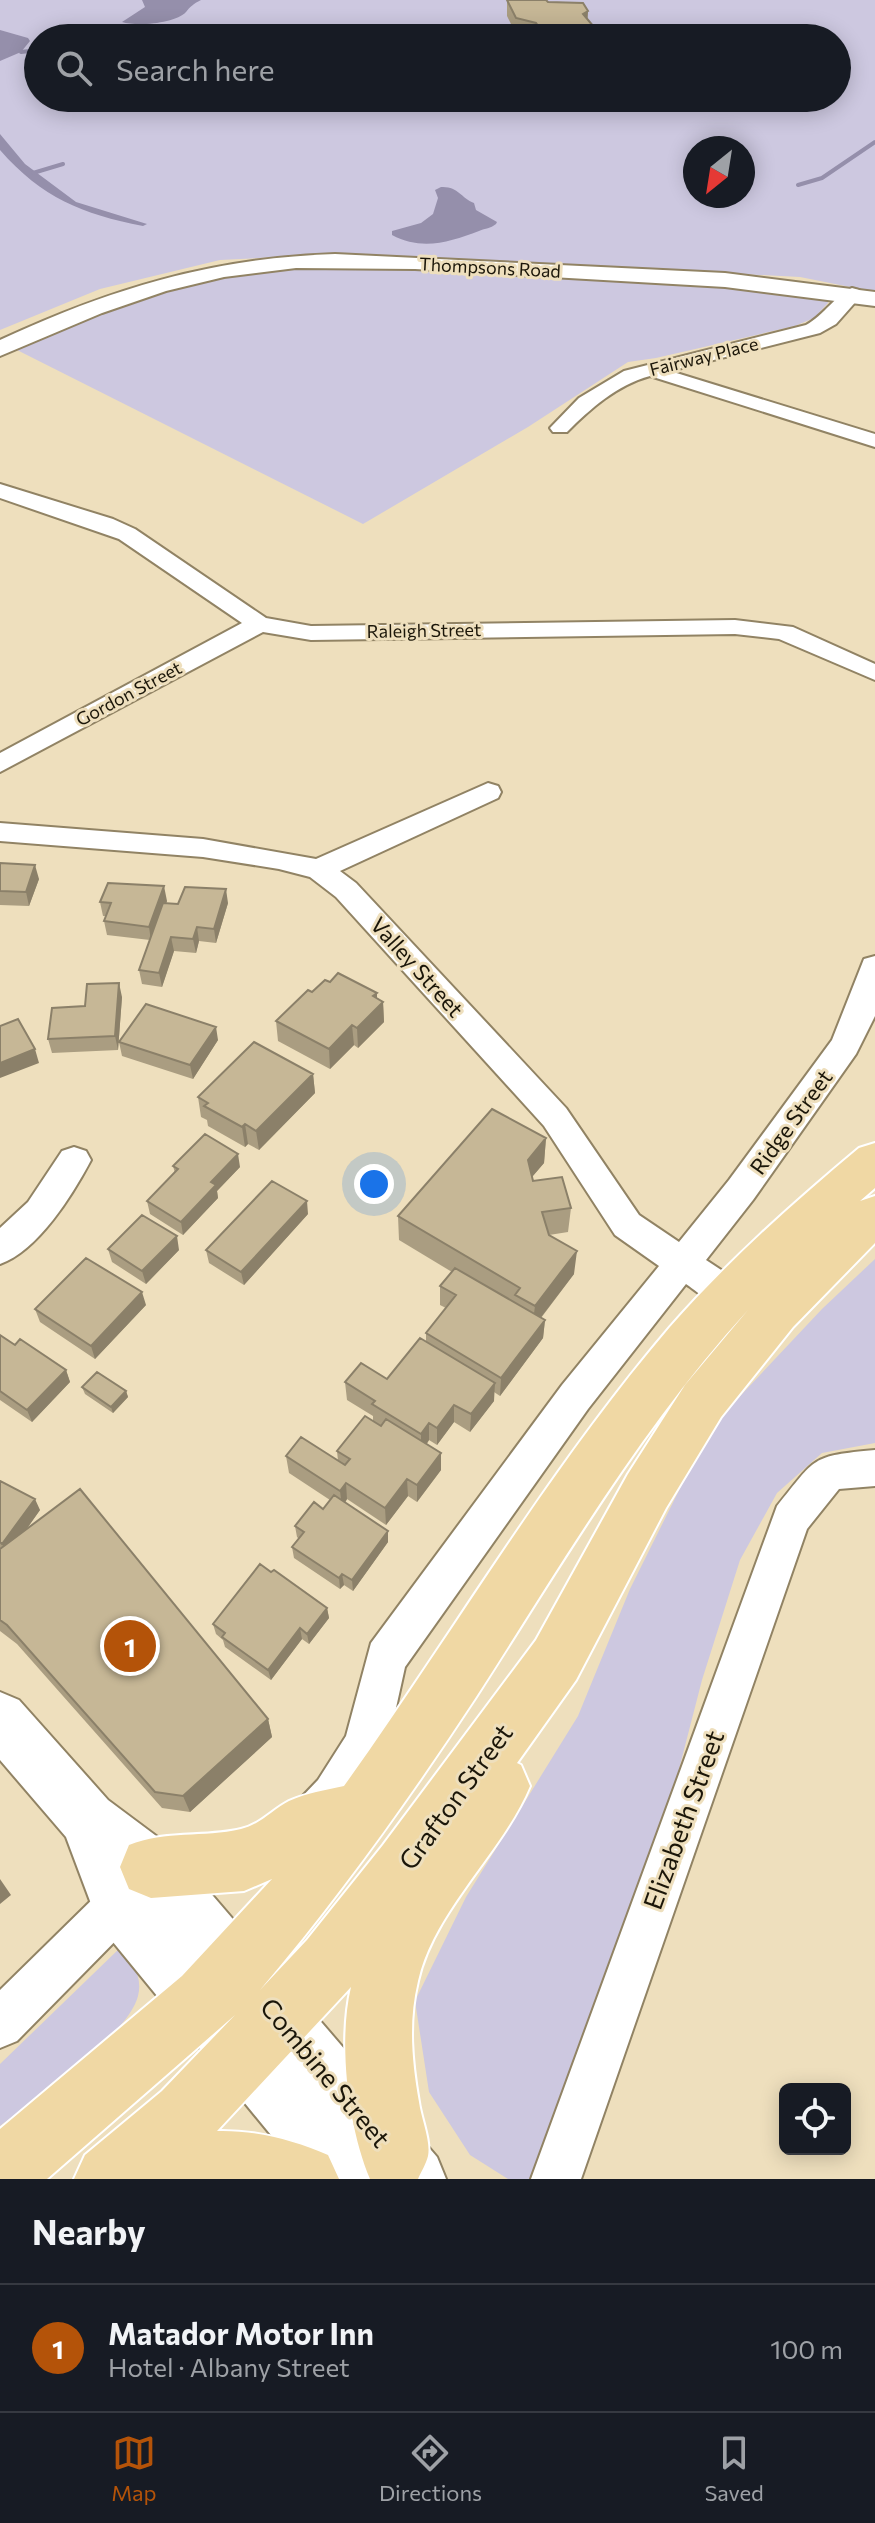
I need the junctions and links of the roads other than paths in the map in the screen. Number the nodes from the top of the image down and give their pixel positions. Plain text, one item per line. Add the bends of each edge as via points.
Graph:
1 (852, 294) junction
2 (875, 299) edge
3 (0, 349) edge
4 (653, 370) junction
5 (560, 428) dead end
6 (875, 441) edge
7 (0, 491) edge
8 (259, 624) junction
9 (875, 673) edge
10 (0, 764) edge
11 (488, 792) dead end
12 (0, 832) edge
13 (319, 869) junction
14 (875, 967) edge
15 (74, 1160) dead end
16 (875, 1161) edge
17 (875, 1215) edge
18 (0, 1250) edge
19 (683, 1264) junction
20 (731, 1296) junction
21 (875, 1468) edge
22 (556, 1660) junction
23 (0, 1719) edge
24 (353, 1793) junction
25 (135, 1886) junction
26 (219, 1985) junction
27 (0, 2024) edge
28 (263, 2037) junction
29 (0, 2170) edge
30 (386, 2171) edge
31 (109, 2179) edge
32 (163, 2179) edge
33 (304, 2179) edge
34 (556, 2179) edge

1 - 2 street, Thompsons Road
1 - 3 street, Thompsons Road via 768,282 362,262 259,265 182,279 107,301
1 - 4 street, Fairway Place via 813,329
4 - 5 street, Fairway Place via 631,375 586,402
4 - 6 street
7 - 8 street, Raleigh Street via 127,534
8 - 9 street, Raleigh Street via 311,633 735,627 784,632
8 - 10 street, Gordon Street
11 - 13 street
12 - 13 street, Valley Street via 203,848
13 - 19 street, Valley Street via 346,890 555,1117 627,1225
14 - 19 street, Ridge Street via 845,1046
15 - 18 street via 40,1212
16 - 20 highway via 818,1208
17 - 22 highway, Grafton Street via 776,1312 703,1401 647,1491
19 - 20 street, Valley Street
19 - 24 street via 575,1397 386,1658
20 - 24 highway via 666,1370
21 - 34 street, Elizabeth Street via 829,1472 791,1519
22 - 28 highway, Grafton Street via 405,1867
22 - 30 highway via 556,1697 413,1919 386,1981 380,2004
23 - 25 street via 88,1820
24 - 25 highway via 285,1841 244,1860
24 - 26 highway
25 - 26 street, Combine Street
25 - 27 street
26 - 28 street, Combine Street
26 - 29 highway
28 - 30 street, Combine Street
28 - 31 highway, Grafton Street via 186,2115
32 - 33 highway via 193,2168 242,2164

